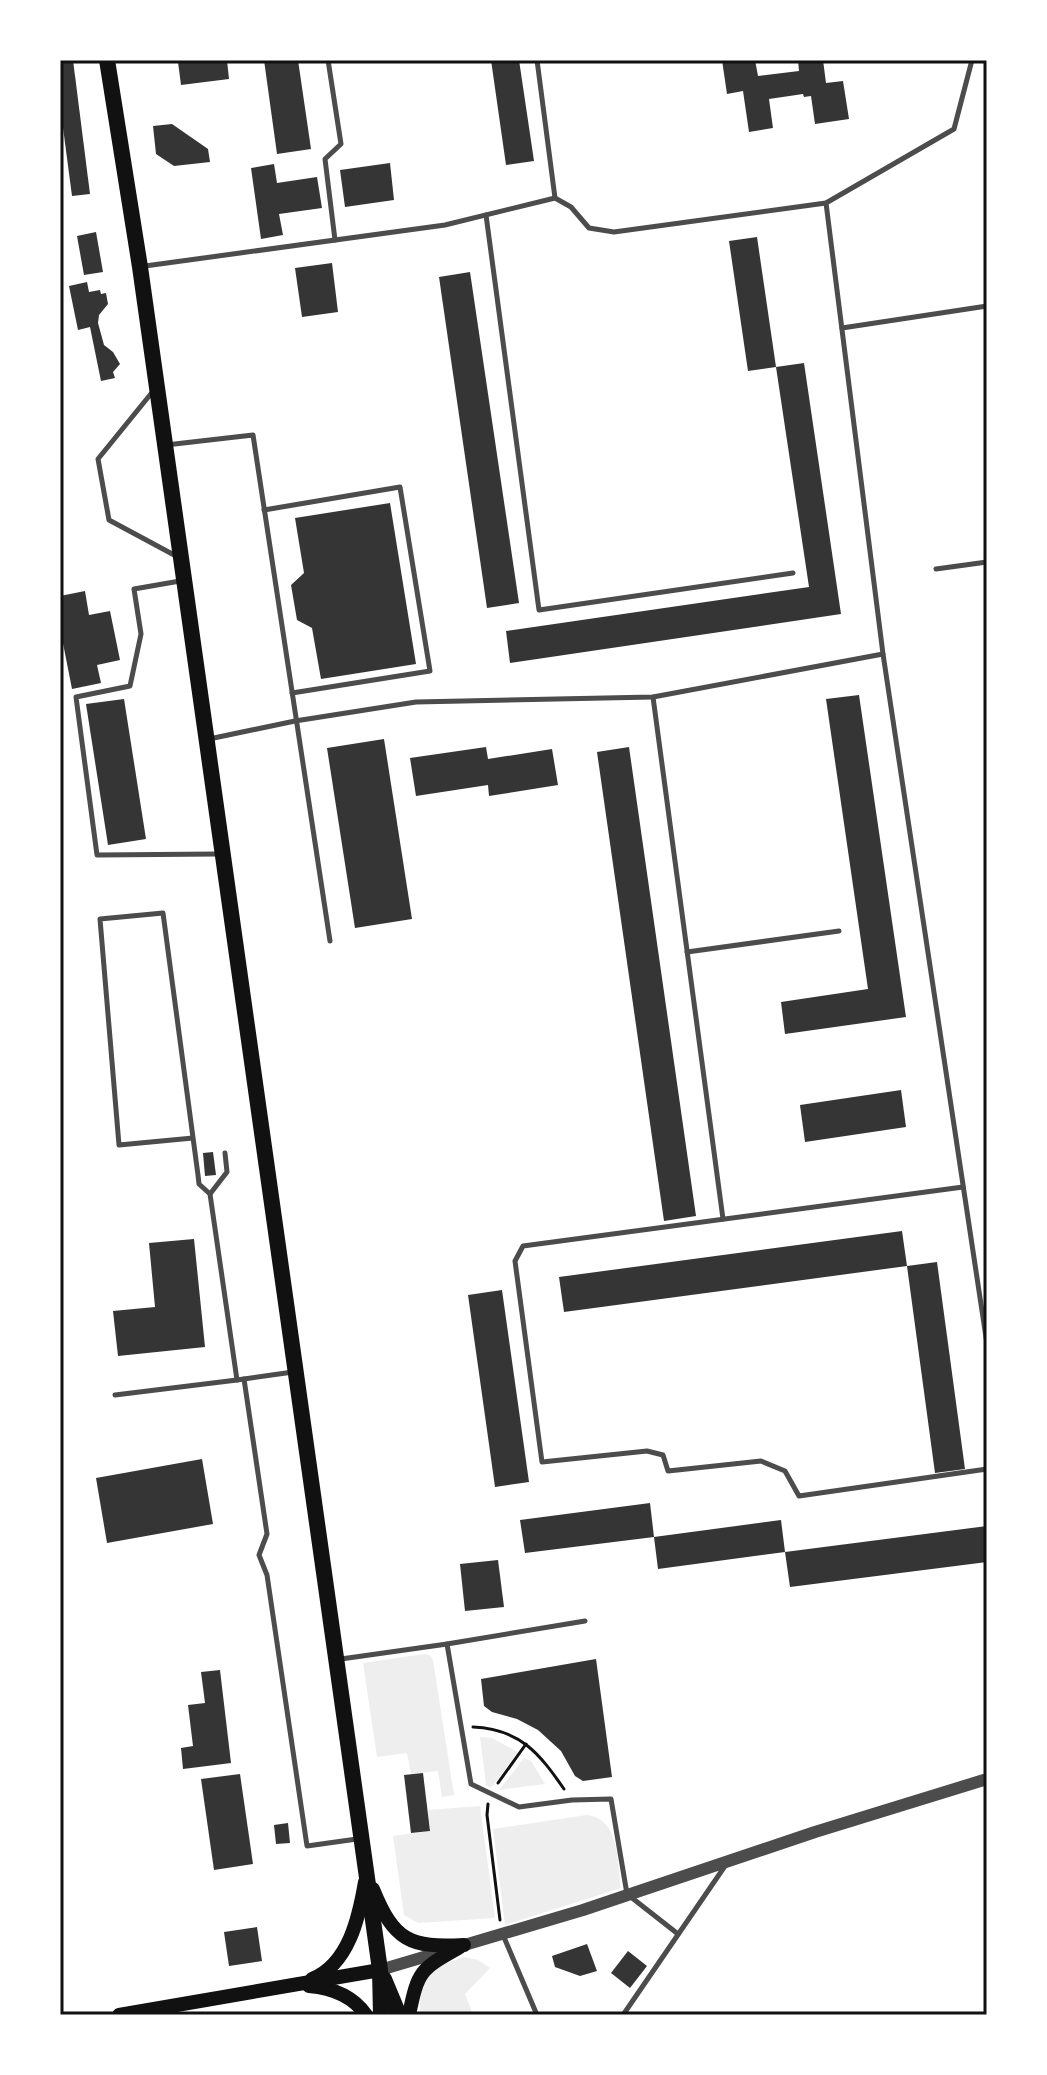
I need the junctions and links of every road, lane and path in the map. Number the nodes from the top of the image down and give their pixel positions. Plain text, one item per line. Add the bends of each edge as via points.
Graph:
1 (107, 60) edge
2 (328, 60) edge
3 (537, 60) edge
4 (972, 60) edge
5 (555, 198) junction
6 (826, 203) junction
7 (486, 215) junction
8 (335, 240) junction
9 (140, 267) junction
10 (987, 306) edge
11 (842, 328) junction
12 (157, 386) junction
13 (165, 445) junction
14 (264, 510) junction
15 (181, 558) junction
16 (987, 562) edge
17 (936, 569) dead end
18 (793, 573) dead end
19 (184, 580) junction
20 (883, 654) junction
21 (292, 693) junction
22 (653, 697) junction
23 (295, 721) junction
24 (207, 740) junction
25 (223, 854) junction
26 (839, 931) dead end
27 (330, 941) dead end
28 (687, 952) junction
29 (193, 1138) junction
30 (225, 1153) dead end
31 (963, 1187) junction
32 (210, 1194) junction
33 (723, 1219) junction
34 (987, 1289) edge
35 (979, 1290) junction
36 (987, 1344) edge
37 (296, 1371) junction
38 (241, 1379) junction
39 (115, 1395) dead end
40 (987, 1469) edge
41 (585, 1621) dead end
42 (447, 1644) junction
43 (337, 1659) junction
44 (461, 1727) junction
45 (526, 1744) junction
46 (987, 1779) edge
47 (490, 1795) junction
48 (572, 1800) junction
49 (362, 1839) junction
50 (728, 1862) junction
51 (366, 1874) junction
52 (627, 1894) junction
53 (502, 1934) junction
54 (678, 1934) junction
55 (464, 1945) junction
56 (380, 1970) junction
57 (297, 1985) junction
58 (119, 2015) edge
59 (366, 2015) edge
60 (381, 2015) edge
61 (399, 2015) edge
62 (409, 2015) edge
63 (537, 2015) edge
64 (623, 2015) edge

1 - 9 main road
2 - 8 lane via 341,144 325,159
3 - 5 lane
4 - 6 lane via 954,129
5 - 6 lane via 589,228 614,232
5 - 7 lane
6 - 11 lane
7 - 8 lane
7 - 18 lane via 539,610
8 - 9 lane
9 - 12 main road
10 - 11 lane
11 - 20 lane
12 - 13 main road
12 - 15 lane via 98,459 109,520
13 - 14 lane via 253,435
13 - 15 main road
14 - 21 lane
14 - 21 lane via 400,487 430,671
15 - 19 main road
16 - 17 lane
19 - 24 main road
19 - 25 lane via 134,589 141,634 130,686 76,697 97,855
20 - 22 lane
20 - 31 lane
21 - 23 lane
22 - 23 lane via 416,702
22 - 28 lane
23 - 24 lane
23 - 27 lane
24 - 25 main road
25 - 37 main road
26 - 28 lane
28 - 33 lane
29 - 29 lane via 163,913 100,919 119,1145
29 - 32 lane via 199,1184
30 - 32 lane via 227,1172
31 - 33 lane
31 - 35 lane
32 - 38 lane
33 - 40 lane via 523,1246 515,1261 542,1462 647,1451 663,1455 668,1471 761,1461 785,1471 799,1496
34 - 35 lane
35 - 36 lane
37 - 38 lane
37 - 43 main road
38 - 39 lane
38 - 49 lane via 267,1534 259,1555 267,1575 307,1846
41 - 42 lane
42 - 43 lane
42 - 44 lane
43 - 49 main road
44 - 45 path via 500,1730
44 - 47 lane via 471,1784
45 - 47 path
45 - 48 path
46 - 50 street
47 - 48 lane via 519,1807
47 - 53 path via 487,1815
48 - 52 lane via 611,1799
49 - 51 main road
50 - 52 street
50 - 54 lane
51 - 55 main road via 397,1932 415,1944
51 - 56 main road
51 - 57 main road via 351,1938 320,1975
52 - 53 street
52 - 54 lane
53 - 55 street
53 - 63 lane
54 - 64 lane
55 - 56 street
55 - 62 main road via 419,1974
56 - 57 main road
56 - 60 main road
56 - 61 main road
57 - 58 main road
57 - 59 main road via 343,1994

